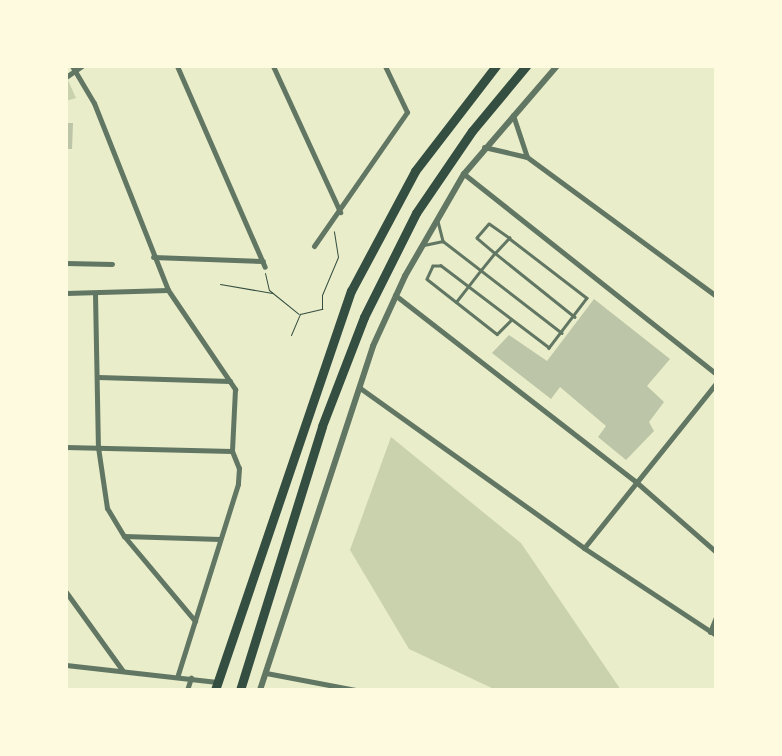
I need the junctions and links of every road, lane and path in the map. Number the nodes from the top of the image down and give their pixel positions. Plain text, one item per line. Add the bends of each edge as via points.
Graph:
1 (72, 66) edge
2 (82, 66) edge
3 (178, 66) edge
4 (273, 66) edge
5 (385, 66) edge
6 (496, 66) edge
7 (526, 66) edge
8 (557, 66) edge
9 (76, 72) junction
10 (66, 77) edge
11 (512, 114) junction
12 (484, 147) junction
13 (527, 157) junction
14 (464, 174) junction
15 (340, 212) junction
16 (437, 217) junction
17 (333, 229) dead end
18 (509, 238) junction
19 (443, 242) junction
20 (314, 246) dead end
21 (420, 246) junction
22 (495, 253) junction
23 (153, 257) junction
24 (66, 263) edge
25 (112, 264) dead end
26 (264, 264) junction
27 (481, 270) junction
28 (220, 284) dead end
29 (469, 287) junction
30 (168, 290) junction
31 (66, 293) edge
32 (272, 293) junction
33 (95, 294) junction
34 (396, 295) junction
35 (716, 296) edge
36 (456, 302) junction
37 (300, 314) junction
38 (575, 317) junction
39 (511, 320) junction
40 (562, 333) junction
41 (291, 335) dead end
42 (716, 374) edge
43 (98, 377) junction
44 (230, 381) junction
45 (716, 383) edge
46 (360, 388) junction
47 (66, 447) edge
48 (98, 447) junction
49 (232, 451) junction
50 (635, 481) junction
51 (124, 536) junction
52 (220, 539) junction
53 (584, 548) junction
54 (716, 552) edge
55 (66, 592) edge
56 (716, 616) edge
57 (195, 620) junction
58 (710, 632) junction
59 (716, 635) edge
60 (66, 665) edge
61 (123, 671) junction
62 (266, 673) junction
63 (177, 677) junction
64 (191, 678) junction
65 (216, 686) edge
66 (187, 690) edge
67 (240, 690) edge
68 (260, 690) edge
69 (355, 690) edge

1 - 9 street
2 - 9 street
3 - 26 street
4 - 15 street
5 - 15 street via 405,104 403,119 353,186
6 - 65 highway via 415,171 351,290
7 - 67 highway via 472,131 416,213 364,317 322,426
8 - 11 street
9 - 10 street
9 - 23 street via 94,102
11 - 12 street
11 - 13 street
12 - 13 street
12 - 14 street
13 - 35 street
14 - 16 street
14 - 42 street
15 - 20 street
16 - 19 lane
16 - 21 street
17 - 37 path via 338,257 322,295 322,309
18 - 22 lane
18 - 22 lane via 486,224 477,238
18 - 38 lane via 583,293 586,303
19 - 21 lane
19 - 27 lane
21 - 34 street
22 - 27 lane
22 - 38 lane
23 - 26 street
23 - 30 street
24 - 25 street
26 - 32 path
27 - 29 lane
27 - 40 lane
28 - 32 path
29 - 36 lane
29 - 36 lane via 441,266 432,266 427,279
29 - 39 lane
30 - 33 street
30 - 44 street
31 - 33 street
32 - 37 path
33 - 43 street
34 - 46 street
34 - 50 street
36 - 39 lane via 497,334
37 - 41 path
38 - 40 lane
39 - 40 lane via 545,348
43 - 44 street
43 - 48 street
44 - 49 street via 235,389
45 - 50 street
46 - 53 street
46 - 62 street
47 - 48 street
48 - 49 street
48 - 51 street via 107,508
49 - 52 street via 240,476
50 - 53 street
50 - 54 street
51 - 52 street
51 - 57 street
52 - 57 street
53 - 58 street
55 - 61 street
56 - 58 street
57 - 63 street
58 - 59 street
60 - 61 street
61 - 63 street
62 - 68 street
62 - 69 street
63 - 64 street
64 - 65 street
64 - 66 street

